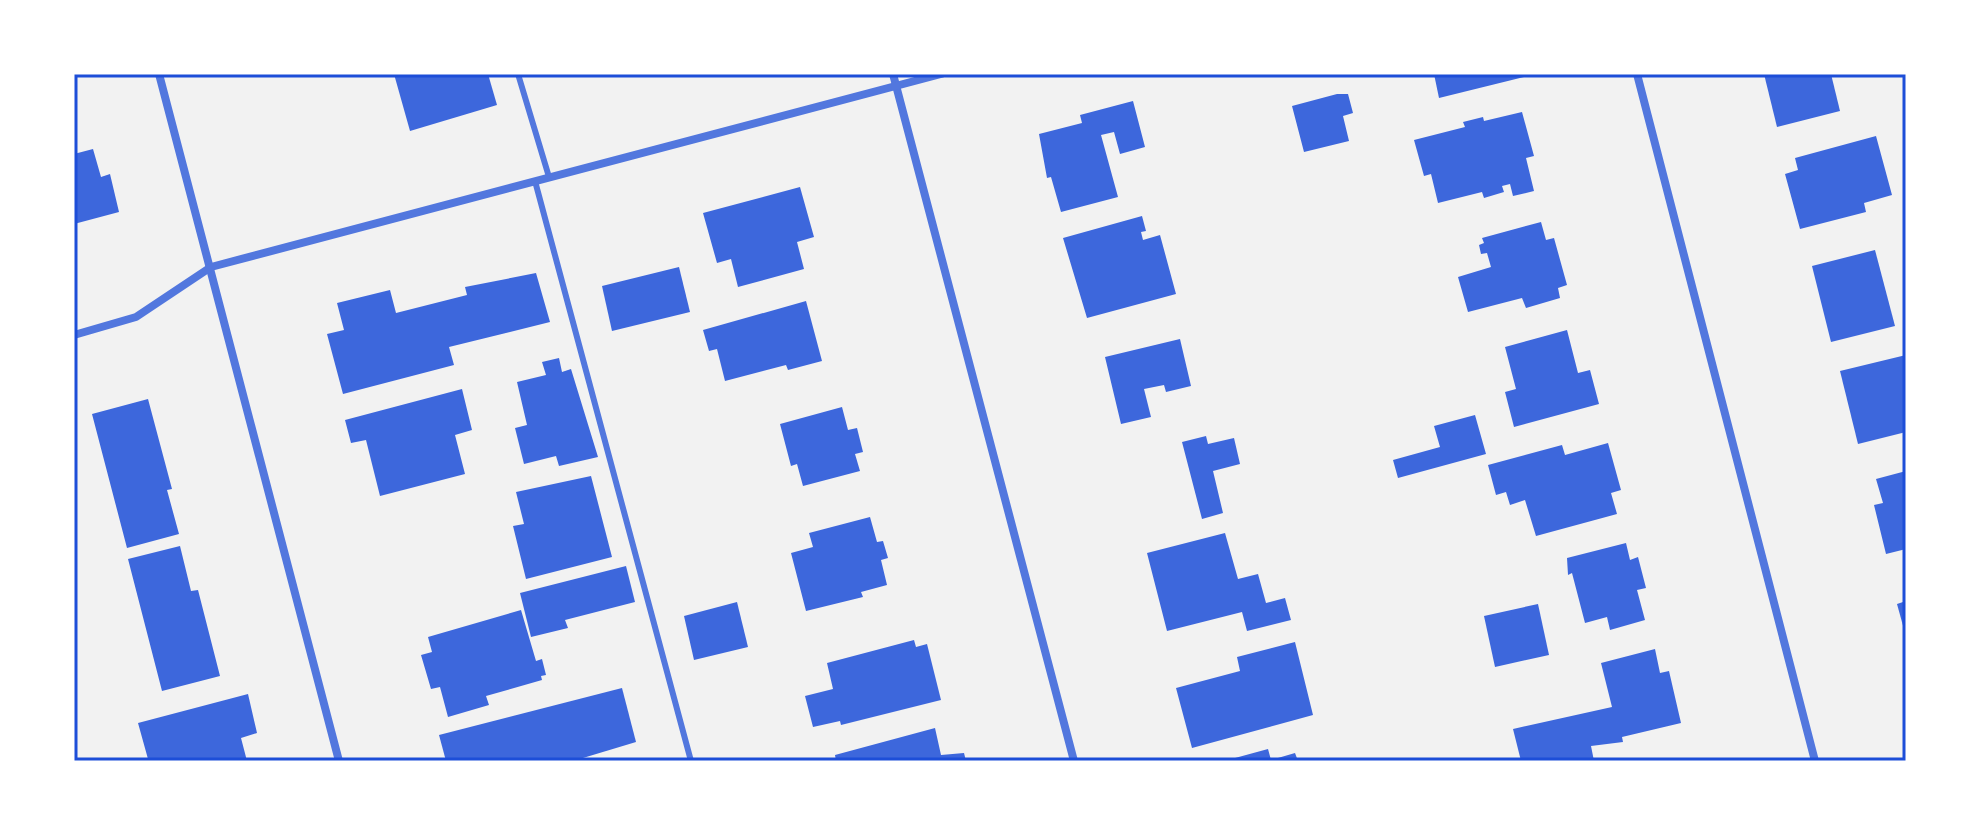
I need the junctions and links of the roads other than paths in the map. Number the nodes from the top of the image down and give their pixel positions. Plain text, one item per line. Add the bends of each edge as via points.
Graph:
1 (159, 74) edge
2 (518, 74) edge
3 (893, 74) edge
4 (941, 74) edge
5 (1637, 74) edge
6 (896, 85) junction
7 (549, 177) junction
8 (535, 181) junction
9 (211, 267) junction
10 (74, 335) edge
11 (339, 761) edge
12 (691, 761) edge
13 (1074, 761) edge
14 (1815, 761) edge

1 - 9 street
2 - 7 lane
3 - 6 street
4 - 6 street
5 - 14 street
6 - 7 street
6 - 13 street
7 - 8 street
8 - 9 street
8 - 12 lane
9 - 10 street via 136,317
9 - 11 street

